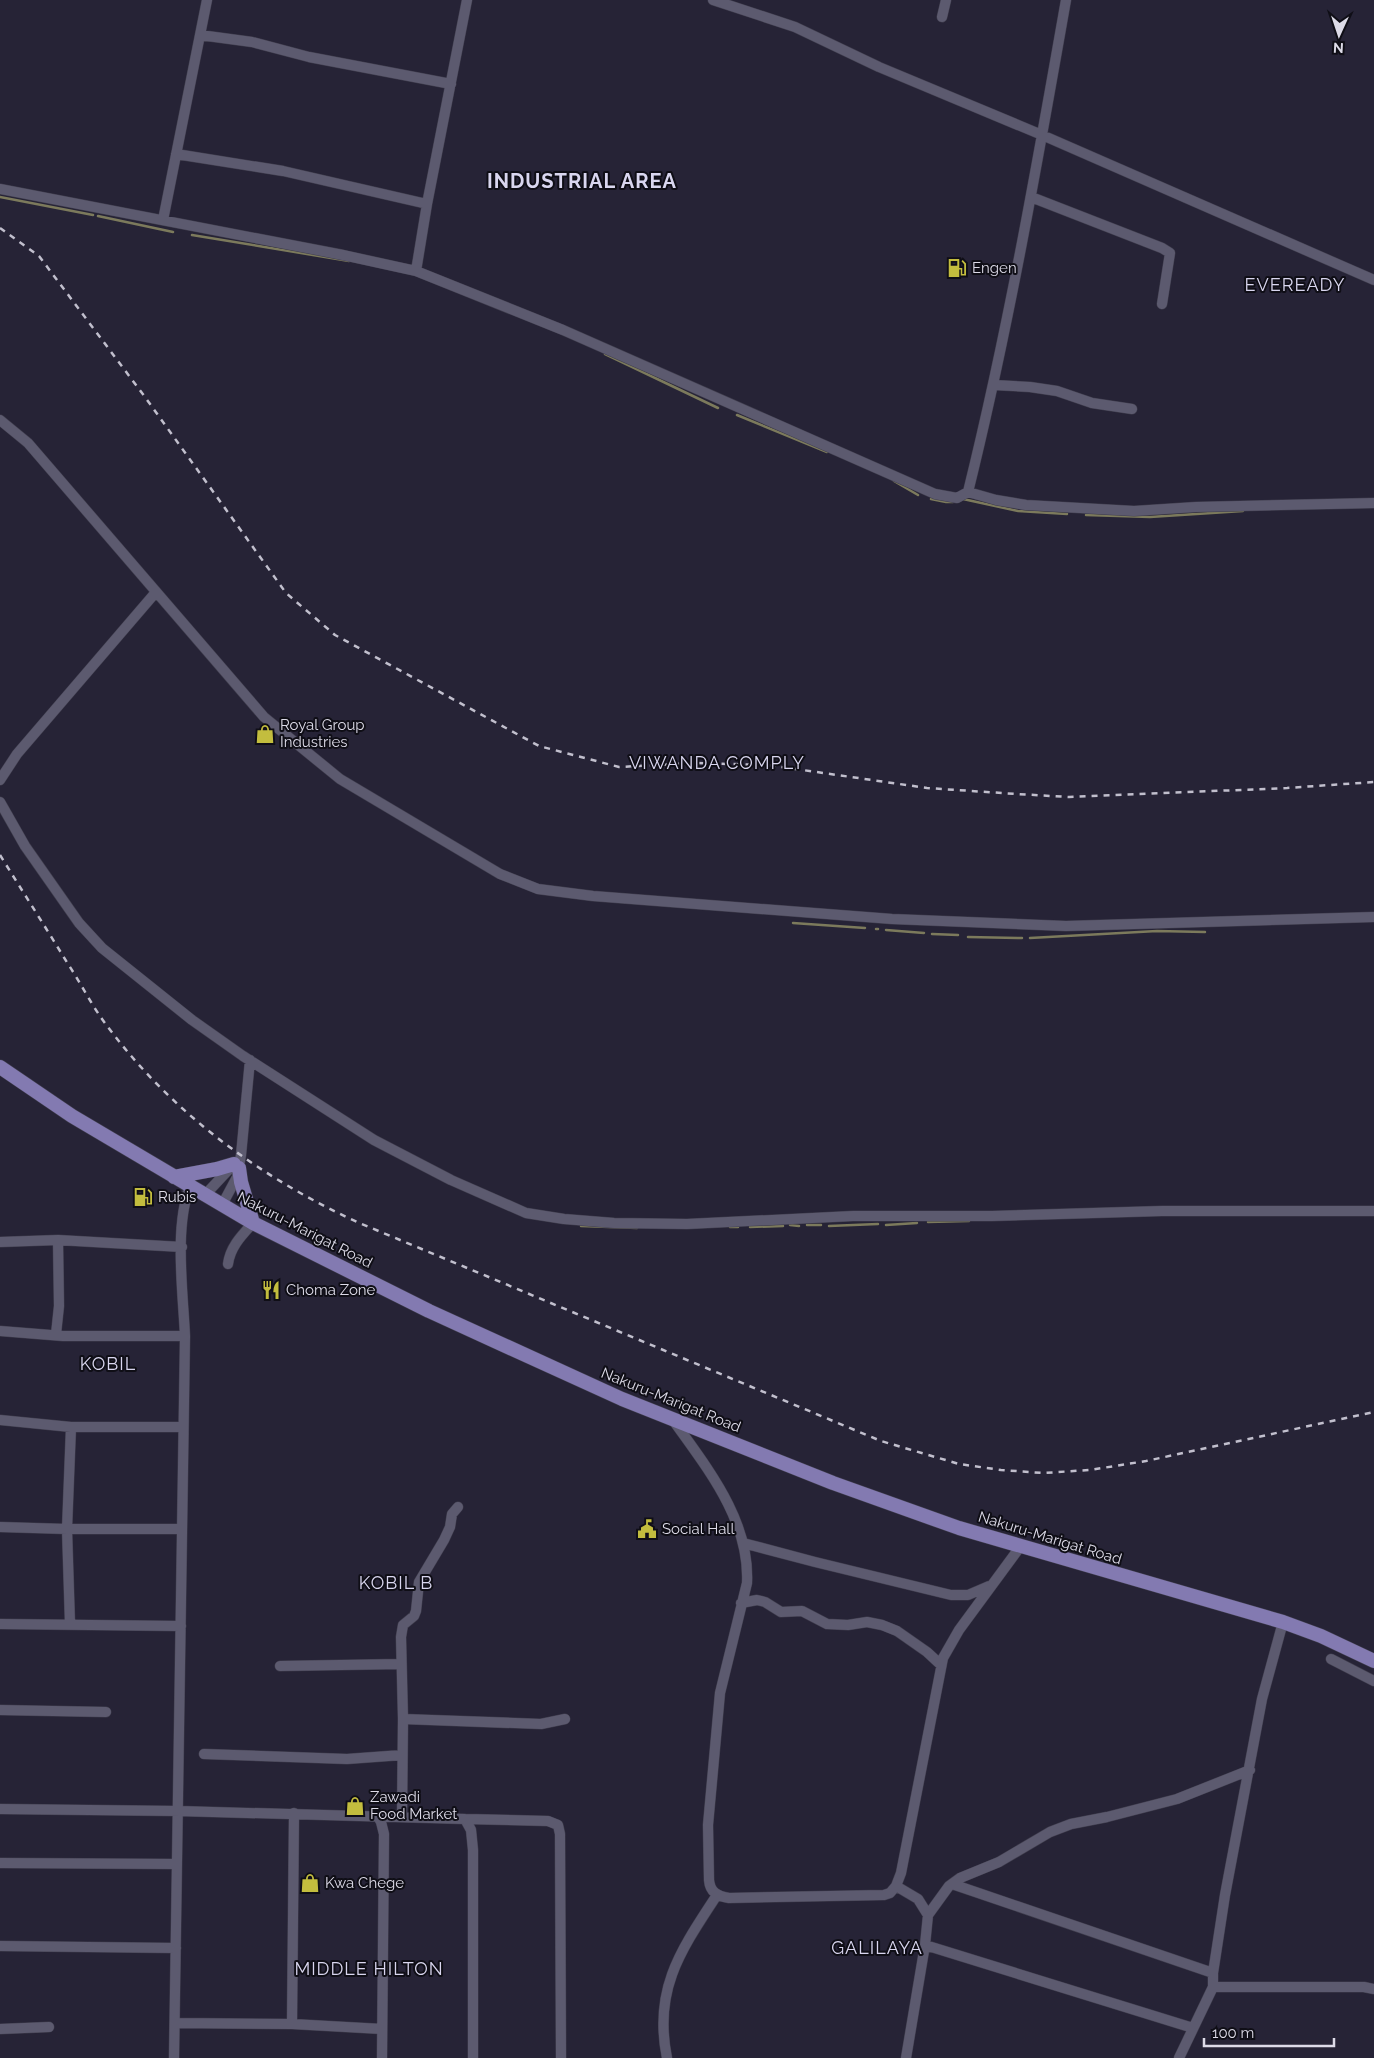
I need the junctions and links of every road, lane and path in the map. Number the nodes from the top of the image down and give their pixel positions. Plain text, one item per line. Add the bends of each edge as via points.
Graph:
1 (207, 0) edge
2 (467, 0) edge
3 (713, 0) edge
4 (946, 0) edge
5 (1066, 0) edge
6 (942, 18) dead end
7 (200, 35) junction
8 (451, 84) junction
9 (1042, 135) junction
10 (176, 154) junction
11 (0, 190) edge
12 (1032, 198) junction
13 (427, 204) junction
14 (163, 220) junction
15 (416, 271) junction
16 (1374, 280) edge
17 (1162, 304) dead end
18 (994, 385) junction
19 (1132, 409) dead end
20 (0, 420) edge
21 (968, 492) junction
22 (1374, 503) edge
23 (156, 592) junction
24 (0, 780) edge
25 (0, 802) edge
26 (1374, 917) edge
27 (250, 1060) junction
28 (0, 1067) edge
29 (238, 1164) junction
30 (174, 1177) junction
31 (190, 1186) junction
32 (204, 1196) junction
33 (222, 1205) junction
34 (1374, 1211) edge
35 (253, 1223) junction
36 (58, 1240) junction
37 (0, 1242) edge
38 (182, 1247) junction
39 (228, 1264) dead end
40 (0, 1331) edge
41 (56, 1334) junction
42 (185, 1336) junction
43 (672, 1419) junction
44 (0, 1420) edge
45 (71, 1427) junction
46 (183, 1427) junction
47 (458, 1507) dead end
48 (0, 1527) edge
49 (182, 1529) junction
50 (67, 1530) junction
51 (743, 1543) junction
52 (1020, 1546) junction
53 (991, 1585) junction
54 (741, 1603) junction
55 (1283, 1622) junction
56 (0, 1624) edge
57 (70, 1624) junction
58 (181, 1626) junction
59 (1331, 1659) dead end
60 (1374, 1661) edge
61 (401, 1664) junction
62 (941, 1665) junction
63 (280, 1666) dead end
64 (1374, 1681) edge
65 (0, 1710) edge
66 (106, 1712) dead end
67 (403, 1719) junction
68 (565, 1719) dead end
69 (204, 1754) dead end
70 (402, 1754) junction
71 (1250, 1770) junction
72 (0, 1809) edge
73 (178, 1811) junction
74 (294, 1814) junction
75 (378, 1817) junction
76 (402, 1817) junction
77 (465, 1819) junction
78 (0, 1863) edge
79 (177, 1864) junction
80 (952, 1884) junction
81 (896, 1886) junction
82 (718, 1895) junction
83 (928, 1916) junction
84 (925, 1945) junction
85 (0, 1946) edge
86 (176, 1948) junction
87 (1213, 1973) junction
88 (1213, 1986) junction
89 (1374, 1989) edge
90 (176, 2022) junction
91 (292, 2024) junction
92 (49, 2028) dead end
93 (1193, 2028) junction
94 (0, 2029) edge
95 (382, 2029) junction
96 (174, 2058) edge
97 (382, 2058) edge
98 (473, 2058) edge
99 (561, 2058) edge
100 (667, 2058) edge
101 (906, 2058) edge
102 (1179, 2058) edge

1 - 7 street
2 - 8 street
3 - 9 street via 795,27 879,67
4 - 6 street
5 - 9 street
7 - 8 street via 252,42 310,57
7 - 10 street
8 - 13 street
9 - 12 street
9 - 16 street
10 - 13 street via 283,171
10 - 14 street
11 - 14 street
12 - 17 street via 1170,253
12 - 18 street
13 - 15 street
14 - 15 street
15 - 21 street via 563,330 934,494 957,498
18 - 19 street via 1057,391 1092,403
18 - 21 street
20 - 23 street via 28,443
21 - 22 street via 1026,505 1134,511
23 - 24 street via 17,754
23 - 26 street via 264,717 340,779 500,874 538,889 892,919 1066,926
25 - 27 street via 25,846 79,923 102,948 192,1020
27 - 29 street
27 - 34 street via 374,1140 426,1168 513,1208 558,1218 687,1224 853,1216
28 - 30 main road, Nakuru-Marigat Road via 72,1116
29 - 30 main road
29 - 32 street
29 - 33 street via 233,1186
29 - 35 main road
30 - 31 main road, Nakuru-Marigat Road
31 - 32 main road, Nakuru-Marigat Road
31 - 38 street
32 - 33 main road, Nakuru-Marigat Road
33 - 35 main road, Nakuru-Marigat Road
35 - 39 street via 229,1255
35 - 43 main road, Nakuru-Marigat Road via 429,1311
36 - 37 street
36 - 38 street
36 - 41 street
38 - 42 street
40 - 41 street
41 - 42 street
42 - 46 street
43 - 51 street via 723,1493
43 - 52 main road, Nakuru-Marigat Road via 833,1483
44 - 45 street
45 - 46 street
45 - 50 street
46 - 49 street
47 - 61 street via 452,1514 444,1540 419,1582 414,1616 403,1625
48 - 50 street
49 - 50 street
49 - 58 street
50 - 57 street
51 - 53 street via 951,1595 968,1595
51 - 54 street via 748,1570
52 - 53 street
52 - 55 main road, Nakuru-Marigat Road
53 - 62 street via 959,1630
54 - 62 street via 757,1600 776,1611 802,1611 827,1624 867,1622 882,1625 928,1652
54 - 82 street via 720,1693 712,1772 708,1825 709,1880 710,1887
55 - 60 main road, Nakuru-Marigat Road
55 - 71 street via 1262,1699
56 - 57 street
57 - 58 street
58 - 73 street
59 - 64 street
61 - 63 street
61 - 67 street
62 - 81 street
65 - 66 street
67 - 68 street via 541,1724
67 - 70 street
69 - 70 street via 348,1759
70 - 76 street
71 - 80 street via 1177,1799 1064,1827
71 - 87 street
72 - 73 street
73 - 74 street
73 - 79 street
74 - 75 street
74 - 91 street
75 - 76 street
75 - 95 street via 384,1834
76 - 77 street
77 - 98 street via 471,1830 473,1850
77 - 99 street via 558,1824
78 - 79 street
79 - 86 street
80 - 83 street
80 - 87 street
81 - 82 street via 890,1893 877,1895 729,1898
81 - 83 street via 918,1899
82 - 100 street via 672,1971 663,2015
83 - 84 street
84 - 93 street
84 - 101 street
85 - 86 street
86 - 90 street
87 - 88 street
88 - 89 street
88 - 93 street
90 - 91 street
90 - 96 street
91 - 95 street
92 - 94 street
93 - 102 street
95 - 97 street

